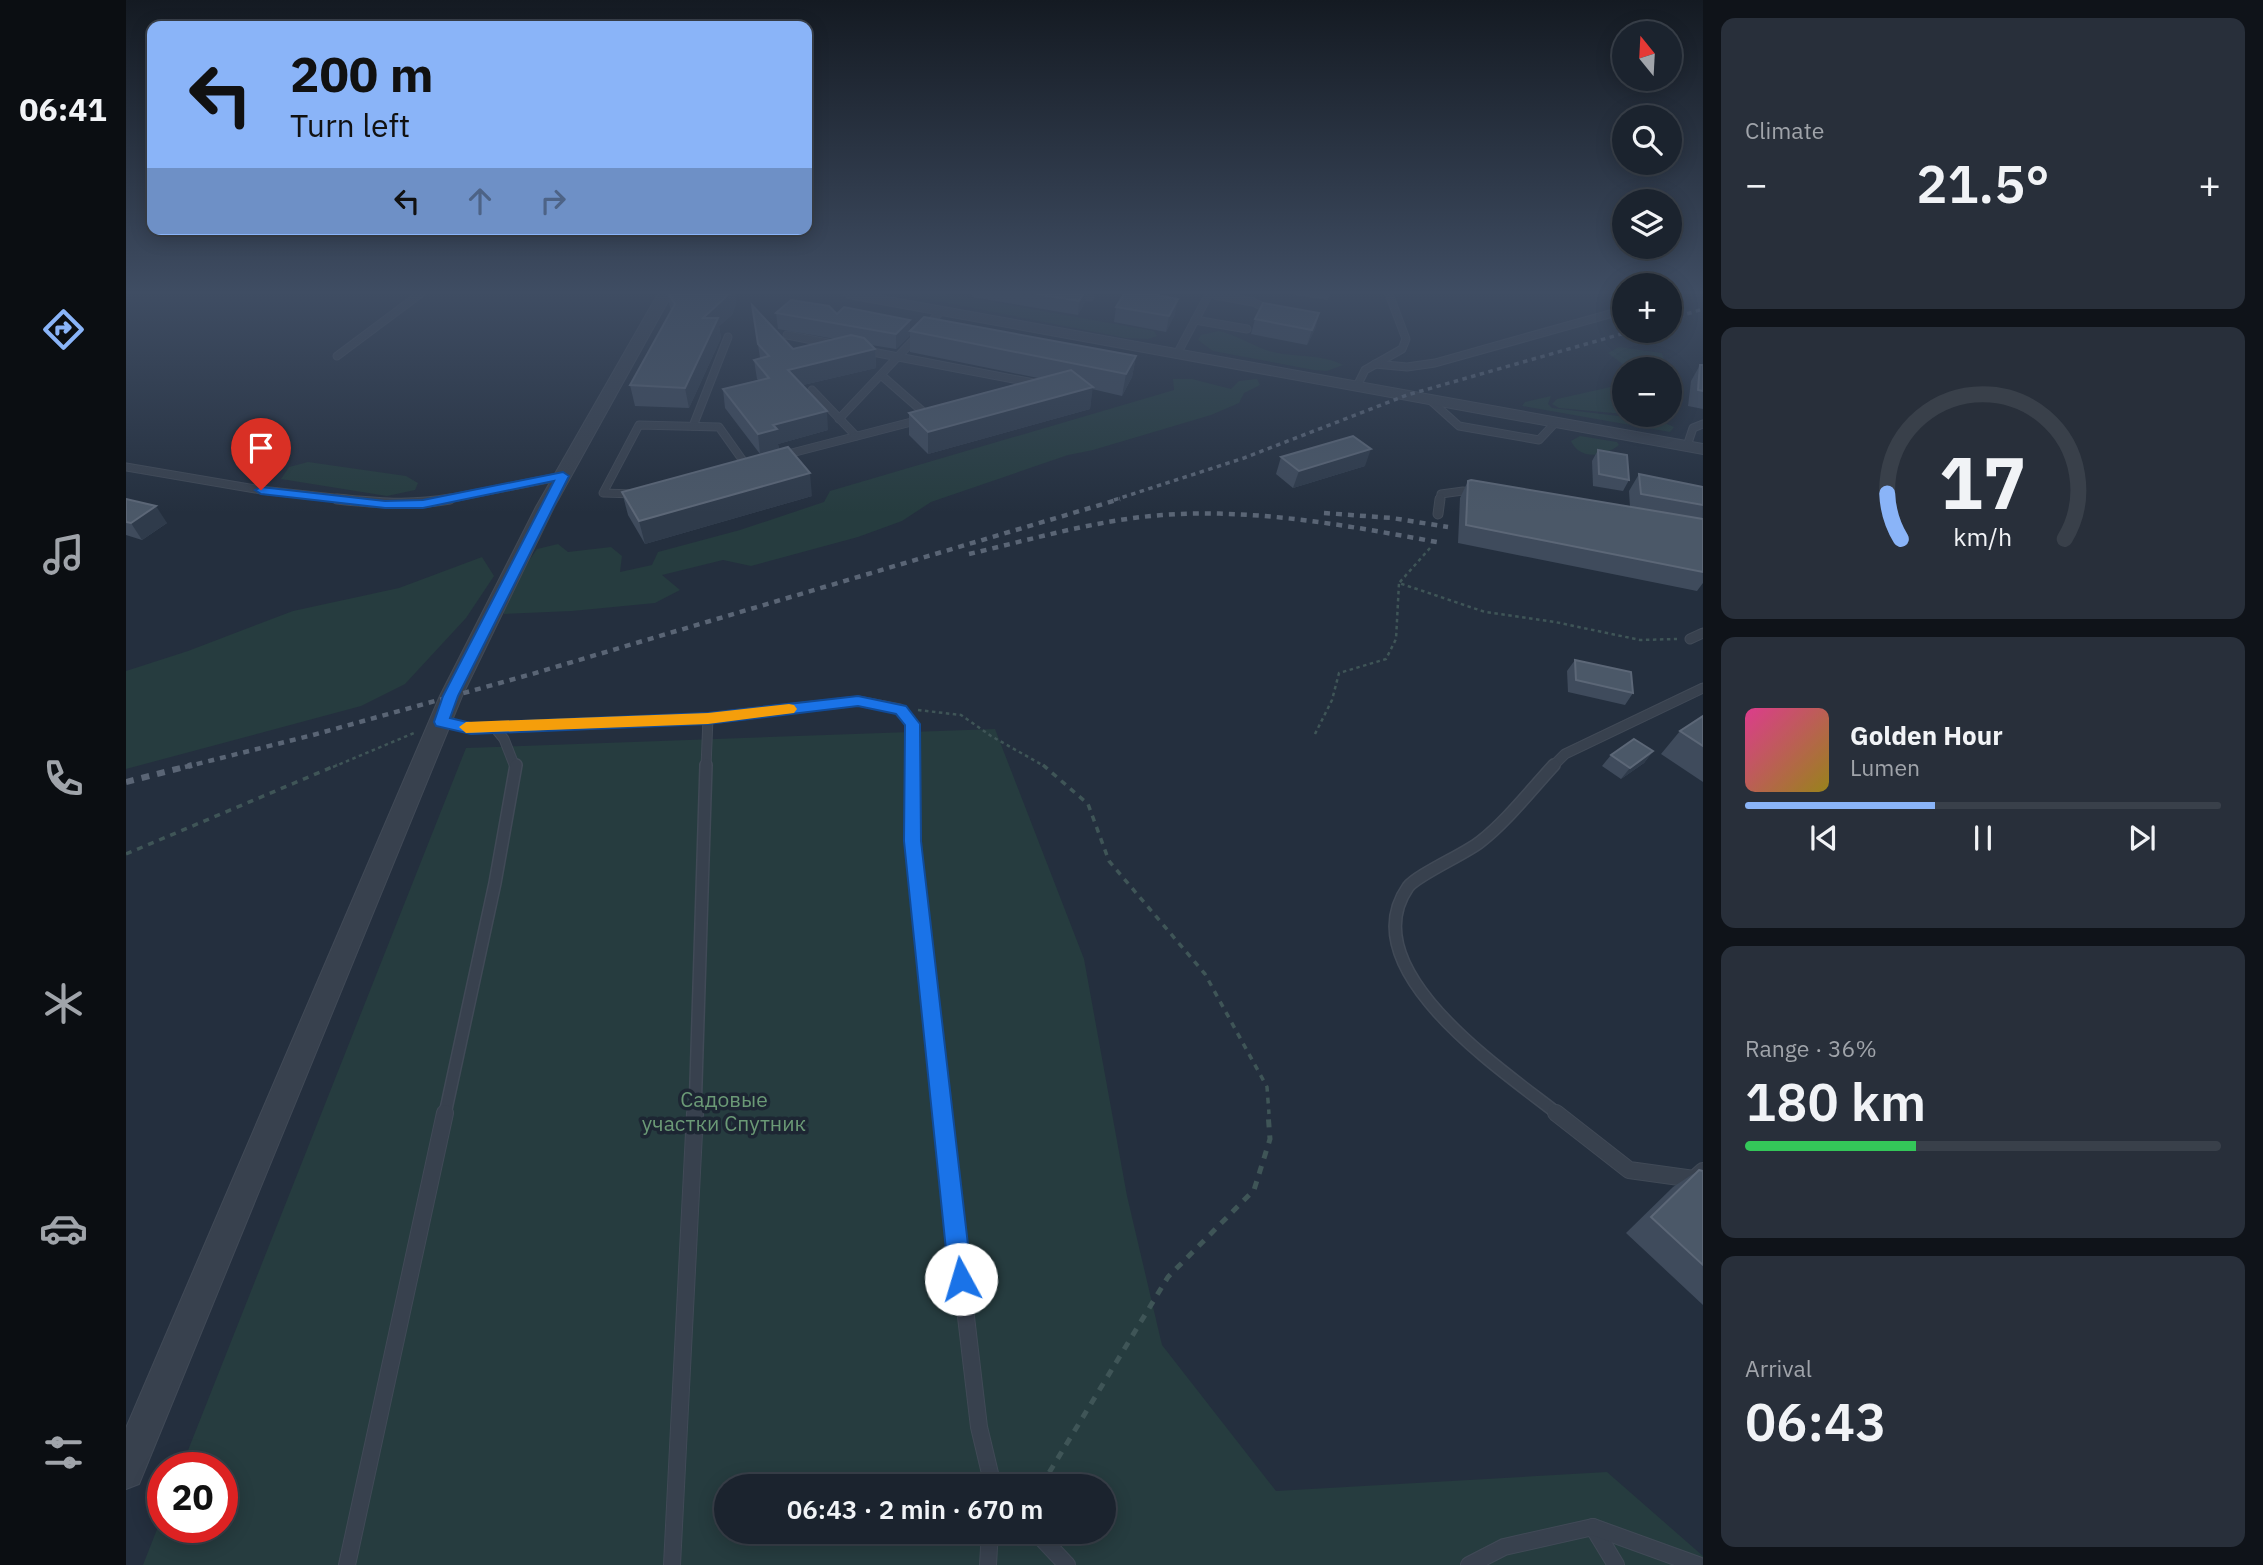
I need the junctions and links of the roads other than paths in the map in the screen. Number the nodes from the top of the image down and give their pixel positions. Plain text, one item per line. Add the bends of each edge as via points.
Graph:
1 (624, 367) edge
2 (716, 367) edge
3 (889, 367) edge
4 (950, 367) edge
5 (1250, 367) edge
6 (1370, 367) edge
7 (881, 375) junction
8 (1357, 386) junction
9 (812, 390) dead end
10 (1022, 393) edge
11 (942, 414) edge
12 (929, 417) junction
13 (839, 419) junction
14 (1703, 424) edge
15 (693, 426) junction
16 (856, 436) junction
17 (1695, 448) edge
18 (771, 459) edge
19 (759, 462) edge
20 (746, 465) junction
21 (126, 467) edge
22 (734, 468) edge
23 (563, 476) junction
24 (649, 491) edge
25 (1489, 494) edge
26 (1438, 514) dead end
27 (1703, 633) edge
28 (1690, 639) road end
29 (1703, 688) edge
30 (708, 718) junction
31 (441, 722) junction
32 (495, 728) junction
33 (1703, 1171) edge
34 (126, 1471) edge
35 (990, 1474) edge
36 (1593, 1527) junction
37 (989, 1544) edge
38 (1047, 1544) edge
39 (347, 1565) edge
40 (672, 1565) edge
41 (988, 1565) edge
42 (1067, 1565) edge
43 (1469, 1565) edge
44 (1616, 1565) edge
45 (1698, 1565) edge

1 - 23 street
2 - 15 lane
3 - 7 lane
4 - 10 lane via 1048,386
5 - 8 street
6 - 8 lane
7 - 12 lane
7 - 13 lane
8 - 17 street
9 - 13 lane
11 - 12 lane
12 - 16 lane
13 - 16 lane
14 - 17 lane via 1693,428
15 - 20 lane via 719,427
15 - 24 lane via 639,425 603,493
16 - 18 lane
19 - 20 lane
20 - 22 lane
21 - 23 lane via 385,505 423,504
23 - 31 street
25 - 26 lane via 1441,494
27 - 28 lane
29 - 33 lane via 1565,754 1481,842 1409,886 1397,915 1397,951 1421,993 1464,1040 1629,1170 1693,1179
30 - 32 lane
30 - 35 lane via 858,701 900,709 912,724 912,841 965,1320
30 - 40 lane via 693,1162
31 - 32 lane
31 - 34 street
32 - 39 lane via 516,764 495,883
36 - 43 lane via 1504,1547
36 - 44 lane
36 - 45 lane
37 - 41 lane
38 - 42 lane

